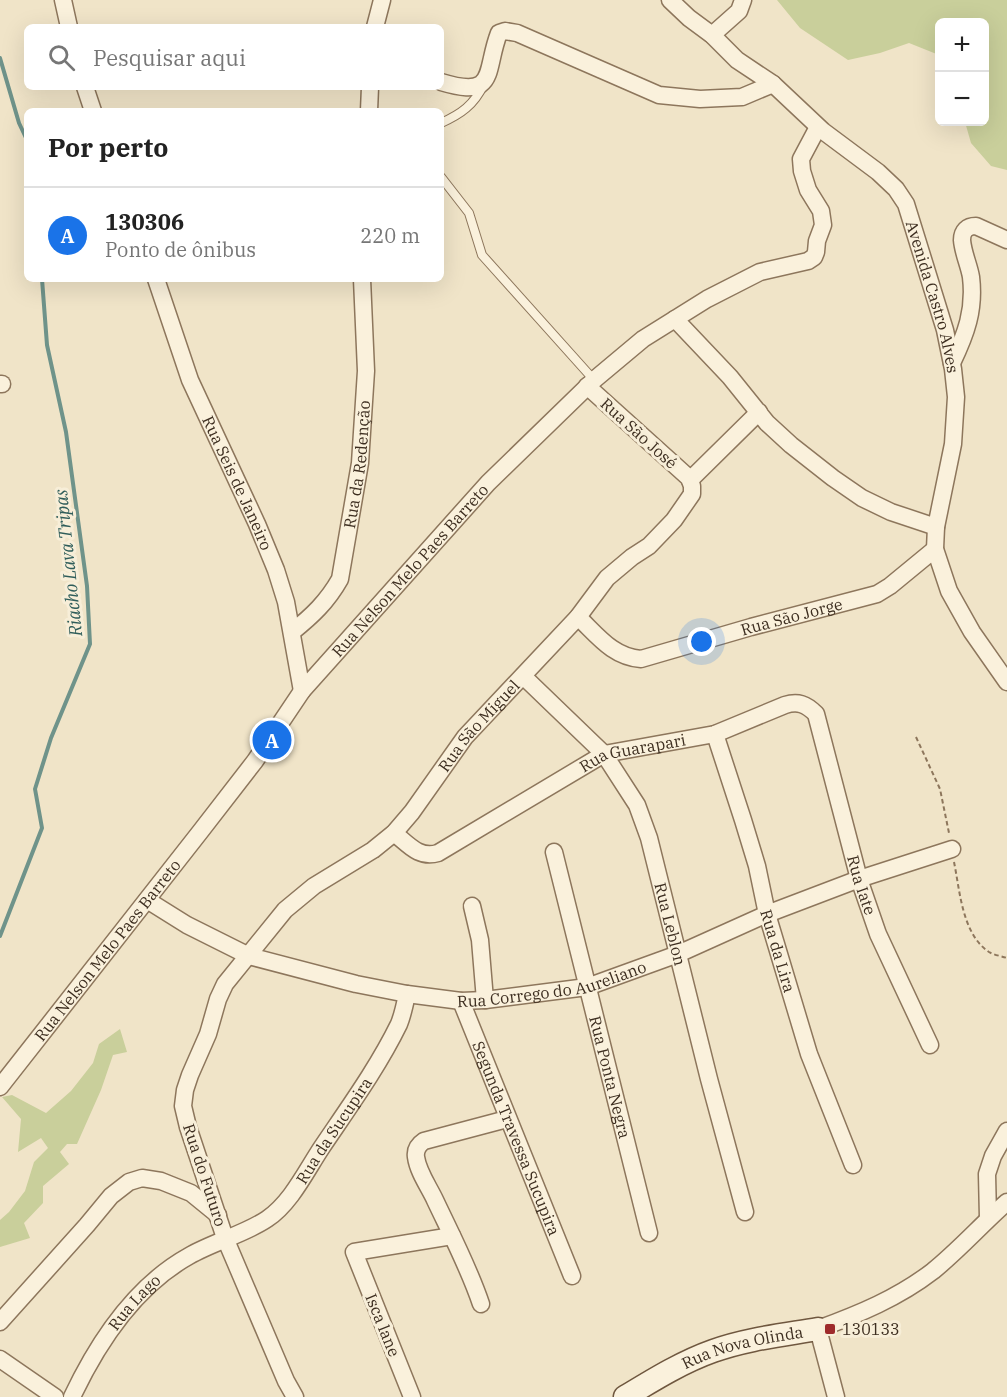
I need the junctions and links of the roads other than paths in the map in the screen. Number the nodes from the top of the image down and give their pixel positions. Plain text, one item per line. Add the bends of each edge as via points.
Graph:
1 (63, 0) edge
2 (382, 0) edge
3 (670, 0) edge
4 (743, 0) edge
5 (68, 24) edge
6 (376, 24) edge
7 (712, 35) junction
8 (486, 79) junction
9 (444, 83) edge
10 (773, 84) junction
11 (86, 90) edge
12 (370, 90) edge
13 (92, 108) edge
14 (369, 108) edge
15 (444, 122) edge
16 (818, 127) junction
17 (444, 181) edge
18 (1007, 240) edge
19 (157, 282) edge
20 (362, 282) edge
21 (675, 319) junction
22 (952, 363) junction
23 (591, 383) junction
24 (759, 412) junction
25 (690, 480) junction
26 (936, 527) junction
27 (935, 549) junction
28 (578, 617) junction
29 (292, 632) junction
30 (524, 676) junction
31 (1007, 682) edge
32 (302, 691) junction
33 (816, 714) joint
34 (715, 734) junction
35 (604, 754) junction
36 (394, 833) junction
37 (952, 849) dead end
38 (554, 852) dead end
39 (859, 879) junction
40 (147, 900) junction
41 (472, 906) dead end
42 (767, 914) junction
43 (678, 954) junction
44 (249, 956) junction
45 (587, 987) junction
46 (407, 994) junction
47 (485, 1000) junction
48 (461, 1001) junction
49 (930, 1045) dead end
50 (0, 1087) edge
51 (507, 1119) junction
52 (1007, 1131) edge
53 (854, 1166) dead end
54 (1007, 1202) edge
55 (745, 1212) dead end
56 (218, 1216) junction
57 (988, 1218) junction
58 (649, 1233) dead end
59 (452, 1236) junction
60 (225, 1239) junction
61 (572, 1276) dead end
62 (481, 1304) dead end
63 (0, 1322) edge
64 (818, 1329) junction
65 (0, 1359) edge
66 (55, 1397) edge
67 (72, 1397) edge
68 (295, 1397) edge
69 (412, 1397) edge
70 (625, 1397) edge
71 (836, 1397) edge

1 - 5 street
2 - 6 street
3 - 7 street, Avenida Castro Alves
4 - 7 street via 739,10
7 - 10 street, Avenida Castro Alves via 737,60
8 - 9 street via 472,88
8 - 10 street via 499,33 505,32 517,33 659,95 700,99 742,97
8 - 15 lane via 473,104
10 - 16 street, Avenida Castro Alves
11 - 13 street
12 - 14 street
16 - 21 street, Rua Nelson Melo Paes Barreto via 801,159 808,190 821,211 823,225 813,257 760,272
16 - 22 street, Avenida Castro Alves via 878,172 906,204
17 - 23 lane via 469,213 482,255
18 - 22 street via 976,226 964,232 962,239 971,278 971,313
19 - 29 street, Rua Seis de Janeiro via 190,380 276,570
20 - 29 street, Rua da Redenção via 366,371 360,463 340,579 319,610
21 - 23 street, Rua Nelson Melo Paes Barreto via 643,339
21 - 24 street
22 - 26 street, Avenida Castro Alves via 956,397 953,444
23 - 25 street, Rua São José
23 - 32 street, Rua Nelson Melo Paes Barreto via 488,483
24 - 25 street
24 - 26 street via 791,445 862,498
25 - 28 street, Rua São Miguel via 692,494 674,520 649,546 607,578
26 - 27 street, Avenida Castro Alves
27 - 28 street, Rua São Jorge via 878,594 641,660 615,652
27 - 31 street, Avenida Castro Alves via 949,591
28 - 30 street, Rua São Miguel
29 - 32 street, Rua Seis de Janeiro
30 - 35 street, Rua Leblon
30 - 36 street, Rua São Miguel via 465,737
32 - 40 street, Rua Nelson Melo Paes Barreto via 255,761
33 - 34 street, Rua Guarapari via 794,702
33 - 39 street, Rua Iate
34 - 35 street, Rua Guarapari
34 - 42 street, Rua da Lira via 744,820
35 - 36 street, Rua Guarapari via 438,853 424,855
35 - 43 street, Rua Leblon via 637,805
36 - 44 street, Rua São Miguel via 285,910
37 - 39 street, Rua Corrego do Aureliano
38 - 45 street, Rua Ponta Negra
39 - 42 street, Rua Corrego do Aureliano
39 - 49 street, Rua Iate via 878,934
40 - 44 street, Rua Corrego do Aureliano
40 - 50 street, Rua Nelson Melo Paes Barreto
41 - 47 street via 480,940
42 - 43 street, Rua Corrego do Aureliano
42 - 53 street, Rua da Lira via 809,1054
43 - 45 street, Rua Corrego do Aureliano
43 - 55 street, Rua Leblon
44 - 46 street, Rua Corrego do Aureliano
44 - 56 street, Rua do Futuro via 225,984 218,999 185,1090 183,1106
45 - 47 street, Rua Corrego do Aureliano
45 - 58 street, Rua Ponta Negra
46 - 48 street, Rua Corrego do Aureliano
46 - 60 street, Rua da Sucupira via 400,1022 385,1049 291,1193 266,1219
47 - 48 street, Rua Corrego do Aureliano
48 - 51 street, Segunda Travessa Sucupira
51 - 59 street via 442,1135 419,1145 416,1151
51 - 61 street, Segunda Travessa Sucupira
52 - 57 street via 987,1174
54 - 57 street, Rua Nova Olinda
56 - 60 street, Rua do Futuro
56 - 63 street via 191,1193 160,1181 142,1178 129,1182 111,1196
57 - 64 street, Rua Nova Olinda via 932,1271 904,1290 862,1313
59 - 62 street
59 - 69 street, Isca lane via 354,1252
60 - 67 street, Rua Lago via 187,1257 137,1298 113,1325
60 - 68 street, Rua do Futuro
64 - 70 street, Rua Nova Olinda via 713,1351
64 - 71 street
65 - 66 street

